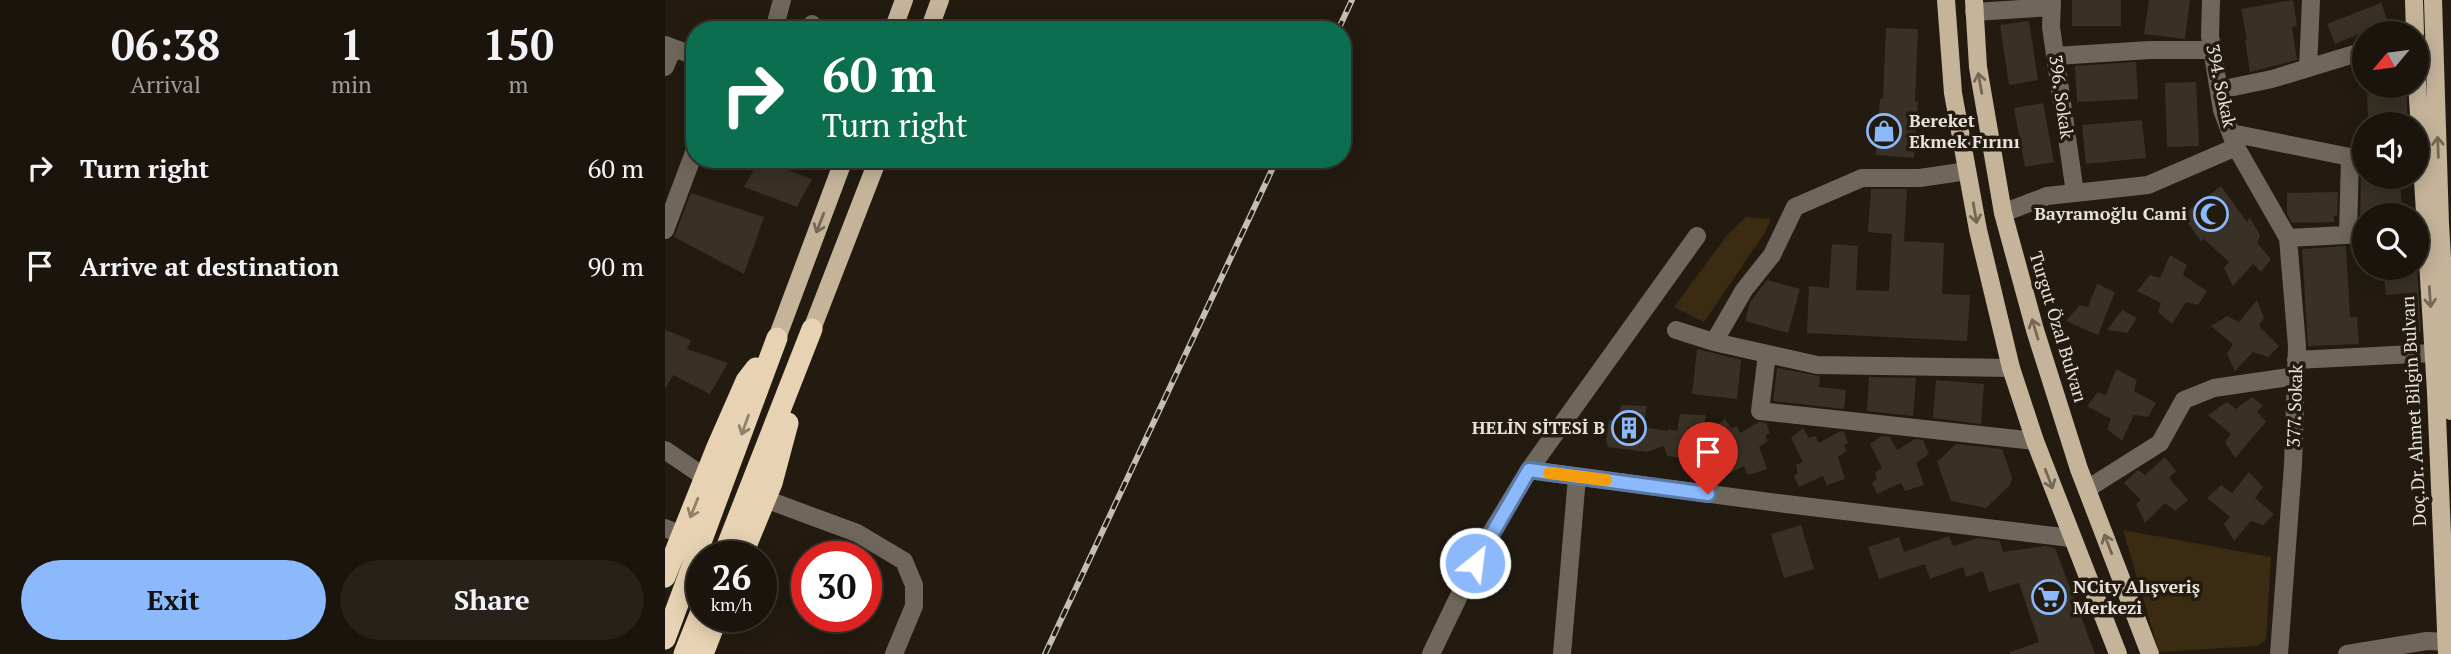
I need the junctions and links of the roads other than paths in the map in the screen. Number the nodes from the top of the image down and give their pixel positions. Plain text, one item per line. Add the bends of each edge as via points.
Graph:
1 (782, 0) edge
2 (904, 0) edge
3 (940, 0) edge
4 (1945, 0) edge
5 (2211, 0) edge
6 (2311, 0) edge
7 (2413, 0) edge
8 (2433, 0) edge
9 (2052, 4) edge
10 (1974, 6) edge
11 (776, 21) edge
12 (896, 21) edge
13 (932, 21) edge
14 (2414, 21) edge
15 (669, 47) edge
16 (2213, 50) junction
17 (686, 53) edge
18 (2352, 55) edge
19 (2055, 56) junction
20 (665, 67) edge
21 (2308, 68) junction
22 (2219, 90) junction
23 (2417, 98) edge
24 (2233, 140) junction
25 (688, 168) edge
26 (841, 168) edge
27 (875, 168) edge
28 (2247, 169) joint
29 (1967, 171) junction
30 (2075, 193) junction
31 (2354, 203) edge
32 (2420, 203) edge
33 (2003, 214) junction
34 (665, 230) edge
35 (2352, 234) edge
36 (1696, 236) dead end
37 (2288, 238) junction
38 (2446, 246) edge
39 (2426, 280) edge
40 (812, 329) junction
41 (1676, 330) dead end
42 (777, 338) junction
43 (1714, 342) junction
44 (2433, 353) junction
45 (1767, 354) junction
46 (2011, 368) junction
47 (2296, 368) junction
48 (2451, 411) edge
49 (2035, 441) junction
50 (665, 450) edge
51 (1529, 470) junction
52 (1577, 477) junction
53 (706, 478) junction
54 (2087, 489) junction
55 (765, 499) junction
56 (674, 532) edge
57 (2071, 538) junction
58 (729, 541) edge
59 (748, 541) edge
60 (665, 577) edge
61 (693, 632) edge
62 (712, 632) edge
63 (665, 639) edge
64 (2448, 646) edge
65 (684, 654) edge
66 (703, 654) edge
67 (894, 654) edge
68 (1431, 654) edge
69 (1562, 654) edge
70 (2118, 654) edge
71 (2150, 654) edge
72 (2279, 654) edge
73 (2347, 654) edge

1 - 11 street
2 - 12 main road
3 - 13 main road
4 - 29 main road via 1953,93
5 - 16 street, 394. Sokak
6 - 21 street
7 - 14 main road
38 -> 8 main road, Doç.Dr. Ahmet Bilgin Bulvarı
9 - 10 street
9 - 19 street, 396. Sokak
33 -> 10 main road, Turgut Özal Bulvarı via 1977,67
15 - 17 street
15 - 20 street
16 - 19 street
16 - 22 street, 394. Sokak
18 - 21 street
19 - 30 street, 396. Sokak
21 - 22 street
22 - 24 street, 394. Sokak
23 - 32 main road, Doç.Dr. Ahmet Bilgin Bulvarı
24 - 28 street, 394. Sokak
24 - 30 street via 2148,185
24 - 31 street via 2350,157
25 - 34 street
26 -> 42 main road
27 - 40 main road
28 - 37 street, 377. Sokak
29 - 43 street via 1920,178 1862,178 1795,206 1772,255 1744,290
29 -> 46 main road
30 - 33 street via 2047,196
54 -> 33 main road, Turgut Özal Bulvarı
35 - 37 street
36 - 51 street
37 - 47 street, 377. Sokak
38 - 48 main road, Doç.Dr. Ahmet Bilgin Bulvarı
39 -> 44 main road, Doç.Dr. Ahmet Bilgin Bulvarı
40 - 55 highway
40 - 58 highway
41 - 43 street
42 - 53 highway via 746,381
42 -> 63 highway
43 - 45 street
44 - 47 street
44 - 64 main road, Doç.Dr. Ahmet Bilgin Bulvarı
45 - 46 street via 1817,365
45 - 49 street via 1760,411
46 - 49 main road
47 - 54 street via 2183,400 2160,443
47 - 72 street, 377. Sokak
49 -> 57 main road
50 - 53 street
51 - 52 street
51 - 68 street via 1483,546
52 - 57 street
52 - 69 street
53 -> 56 highway
71 -> 54 main road, Turgut Özal Bulvarı
55 - 59 highway
55 - 67 street via 857,533 904,561 913,585 914,606
56 - 60 highway
57 - 70 main road
61 - 65 highway
62 - 66 highway
64 - 73 street via 2427,641

